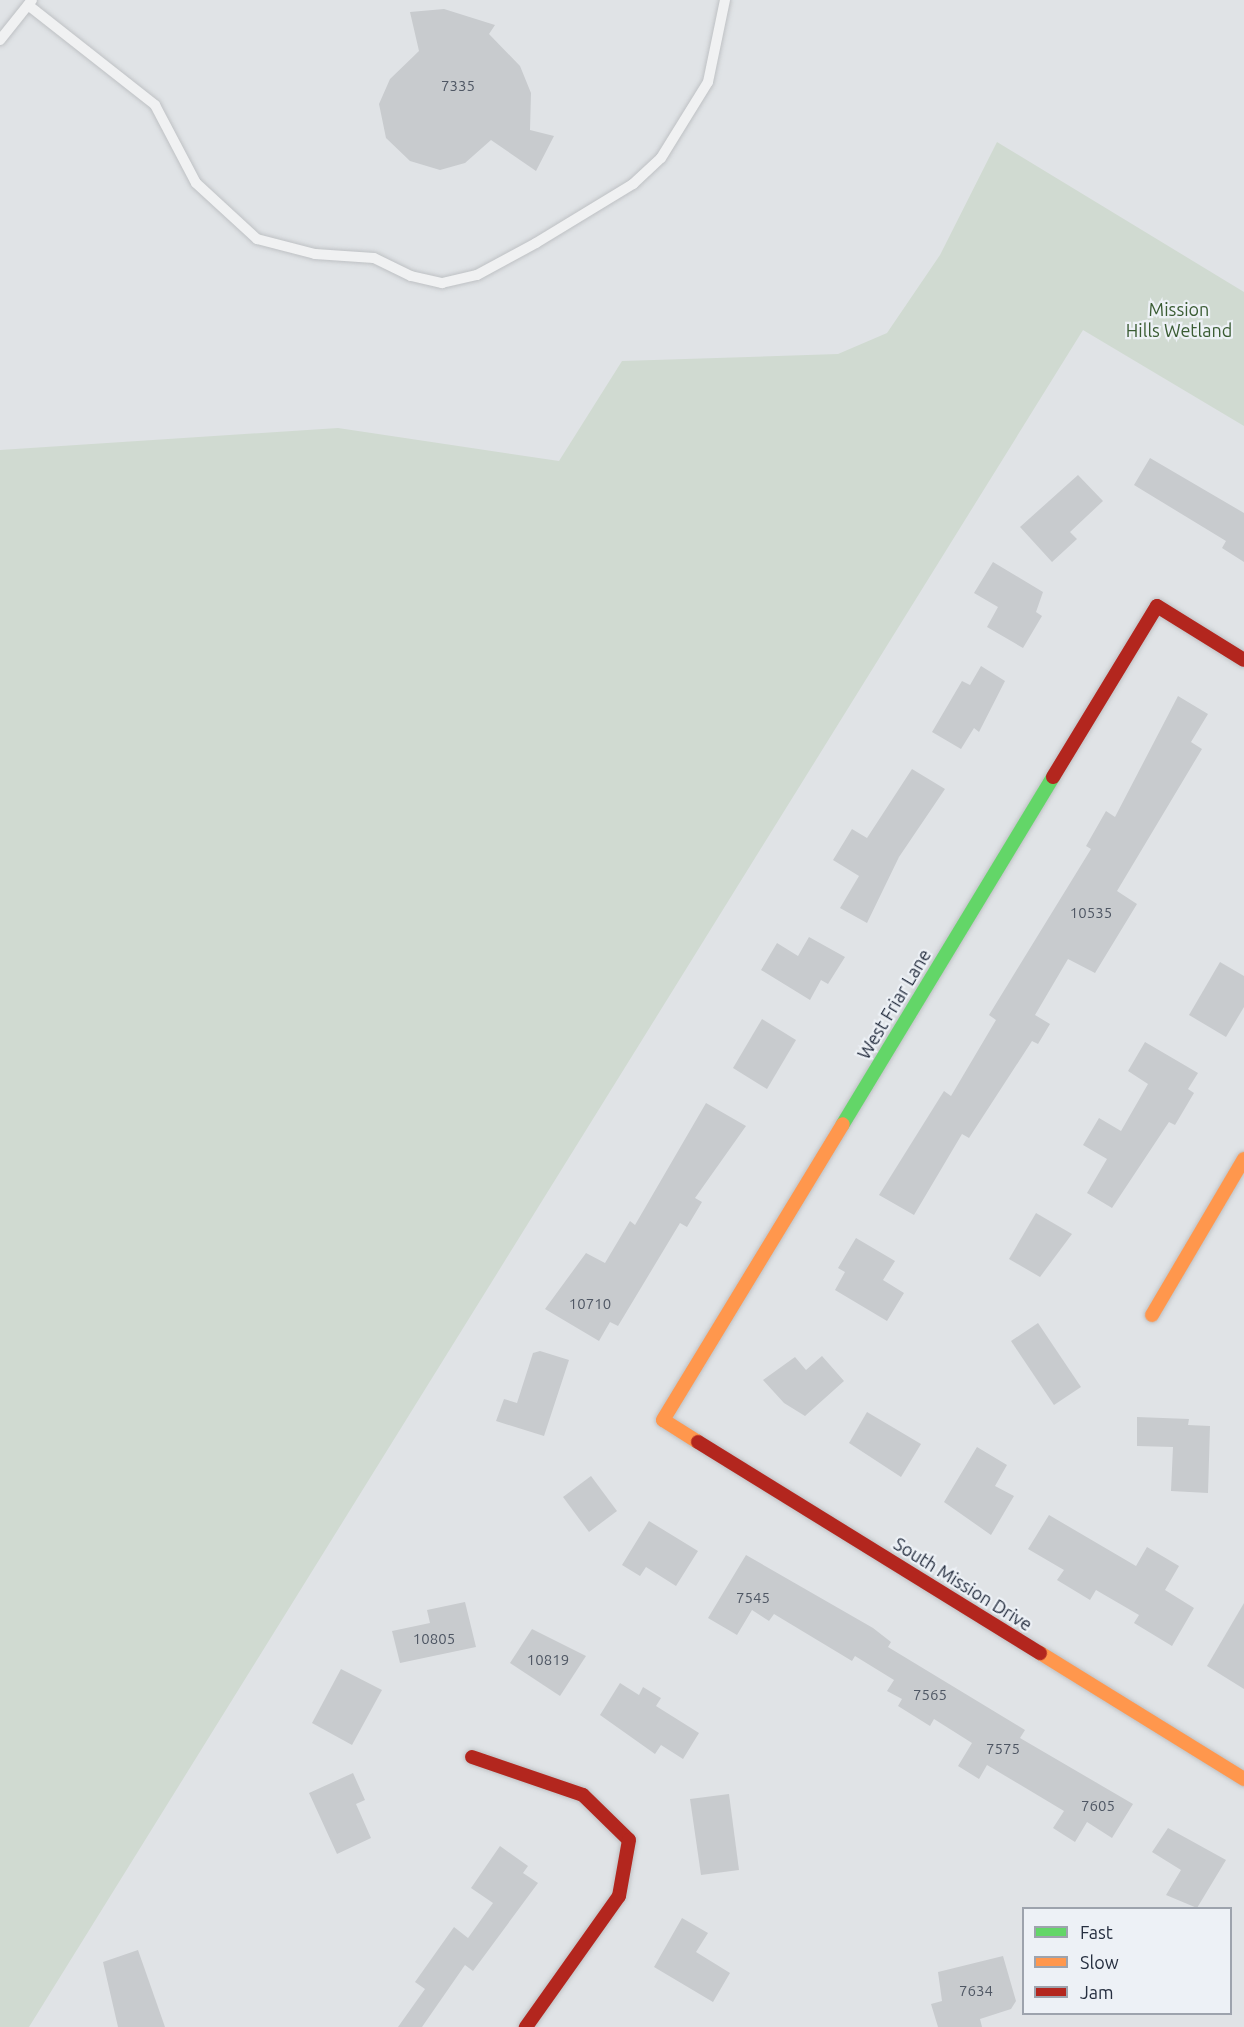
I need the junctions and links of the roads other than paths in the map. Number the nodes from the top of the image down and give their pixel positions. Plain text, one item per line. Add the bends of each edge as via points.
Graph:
1 (725, 0) edge
2 (30, 3) edge
3 (0, 40) edge
4 (1244, 660) edge
5 (1244, 1159) edge
6 (1152, 1315) dead end
7 (663, 1420) joint
8 (472, 1757) dead end
9 (1244, 1779) edge
10 (526, 2027) edge

1 - 2 lane via 708,82 661,158 633,184 536,243 477,275 442,283 411,276 374,258 315,254 257,239 196,183 155,105
2 - 3 lane
4 - 7 street, West Friar Lane via 1157,606
5 - 6 street
7 - 9 street, South Mission Drive
8 - 10 street via 583,1795 629,1840 619,1896

